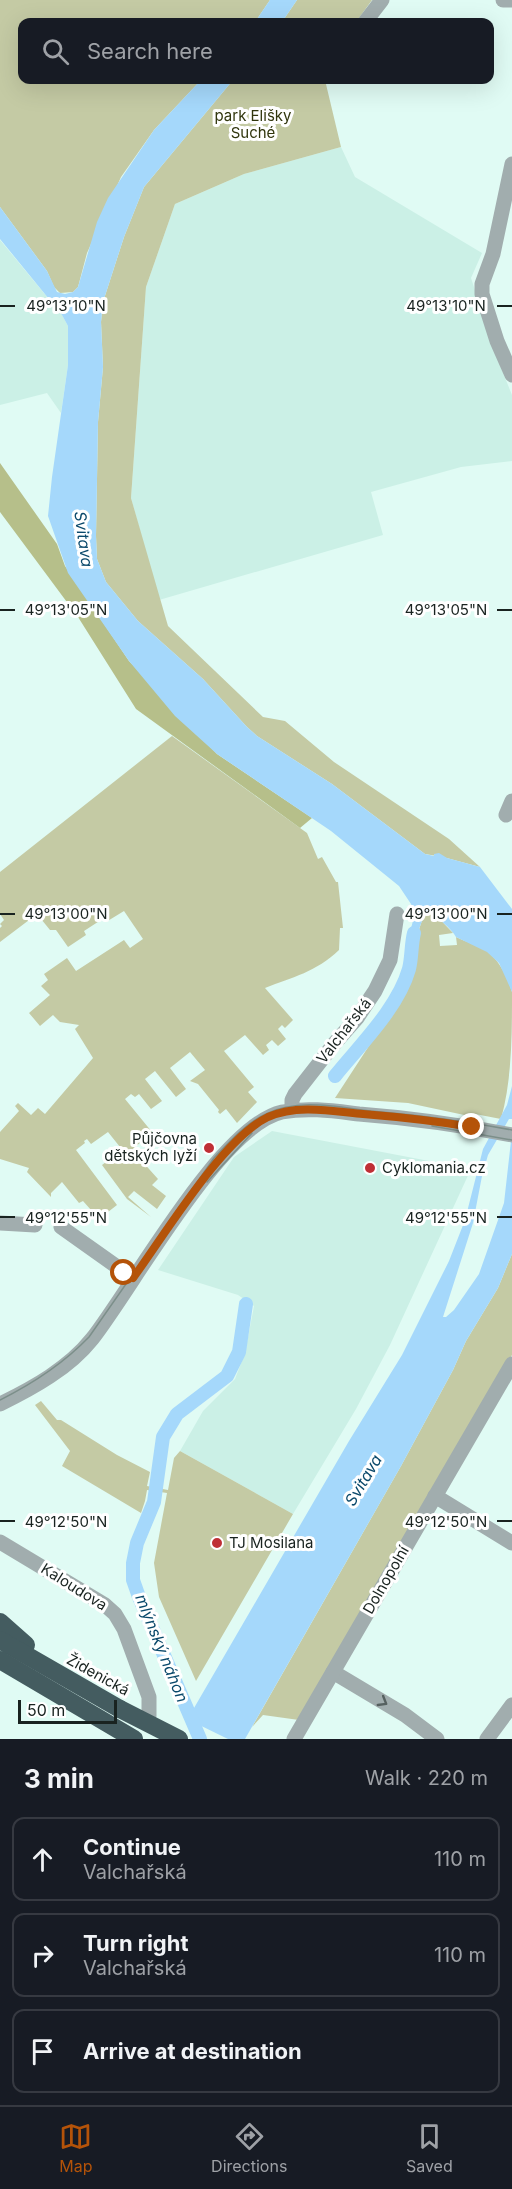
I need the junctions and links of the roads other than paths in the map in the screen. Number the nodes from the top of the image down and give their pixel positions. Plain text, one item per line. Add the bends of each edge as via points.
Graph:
1 (382, 0) edge
2 (503, 0) edge
3 (512, 0) edge
4 (368, 18) edge
5 (512, 164) edge
6 (512, 375) edge
7 (397, 914) dead end
8 (292, 1110) junction
9 (512, 1135) edge
10 (0, 1223) edge
11 (34, 1225) dead end
12 (61, 1227) dead end
13 (133, 1278) junction
14 (512, 1364) edge
15 (0, 1404) edge
16 (435, 1496) junction
17 (0, 1542) edge
18 (512, 1543) edge
19 (0, 1622) edge
20 (0, 1640) edge
21 (3, 1667) edge
22 (333, 1671) junction
23 (64, 1677) junction
24 (512, 1705) edge
25 (149, 1716) dead end
26 (134, 1739) edge
27 (179, 1739) edge
28 (294, 1739) edge
29 (437, 1739) edge
30 (487, 1739) edge

1 - 4 street
2 - 3 street
5 - 6 street via 482,294
7 - 8 street, Valchařská via 384,975 357,1018 295,1094
8 - 9 street via 406,1118
8 - 13 street via 266,1118 235,1142
10 - 11 street
12 - 13 street
13 - 15 street via 92,1340 73,1359 37,1385
14 - 16 street, Dolnopolní
16 - 18 street
16 - 22 street, Dolnopolní
17 - 25 street, Kaloudova via 115,1614 149,1697
19 - 23 highway
20 - 23 highway, Židenická
21 - 26 highway
22 - 28 street, Dolnopolní
22 -> 29 street
23 - 27 highway, Židenická, bridge
24 - 30 street

